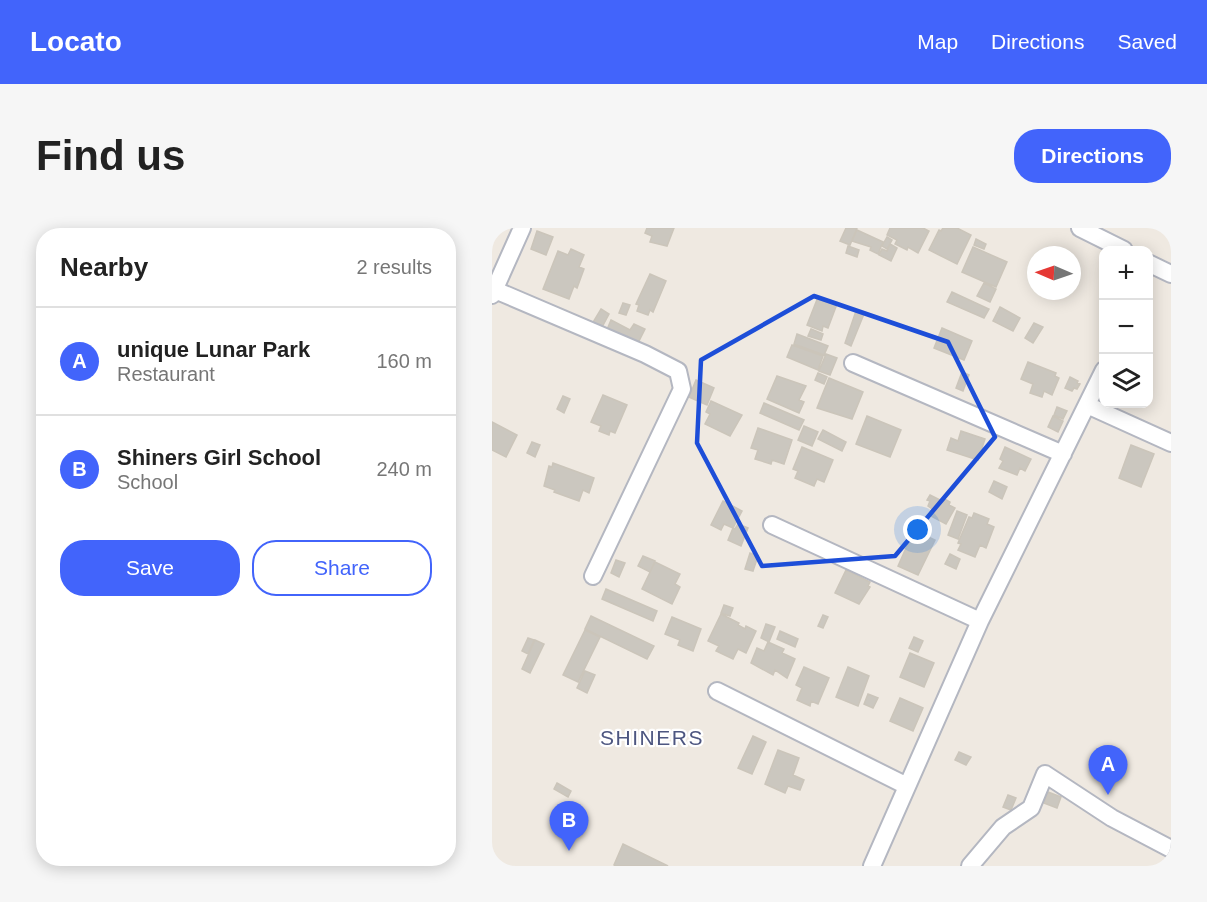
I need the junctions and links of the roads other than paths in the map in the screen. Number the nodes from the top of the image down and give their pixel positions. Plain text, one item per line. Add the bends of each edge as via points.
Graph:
1 (522, 228) edge
2 (1080, 228) edge
3 (1116, 246) edge
4 (1153, 268) edge
5 (1171, 274) edge
6 (493, 292) edge
7 (853, 363) dead end
8 (1099, 380) edge
9 (1087, 405) junction
10 (1171, 443) edge
11 (1063, 454) junction
12 (772, 525) dead end
13 (593, 576) dead end
14 (980, 621) junction
15 (717, 691) dead end
16 (907, 786) junction
17 (1171, 849) edge
18 (872, 866) edge
19 (970, 866) edge

1 - 6 street
2 - 3 street
4 - 5 street
6 - 13 street via 678,371 682,389
7 - 11 street
8 - 9 street
9 - 10 street
9 - 11 street
11 - 14 street
12 - 14 street
14 - 16 street
15 - 16 street
16 - 18 street
17 - 19 street via 1112,818 1045,774 1031,808 1003,827

